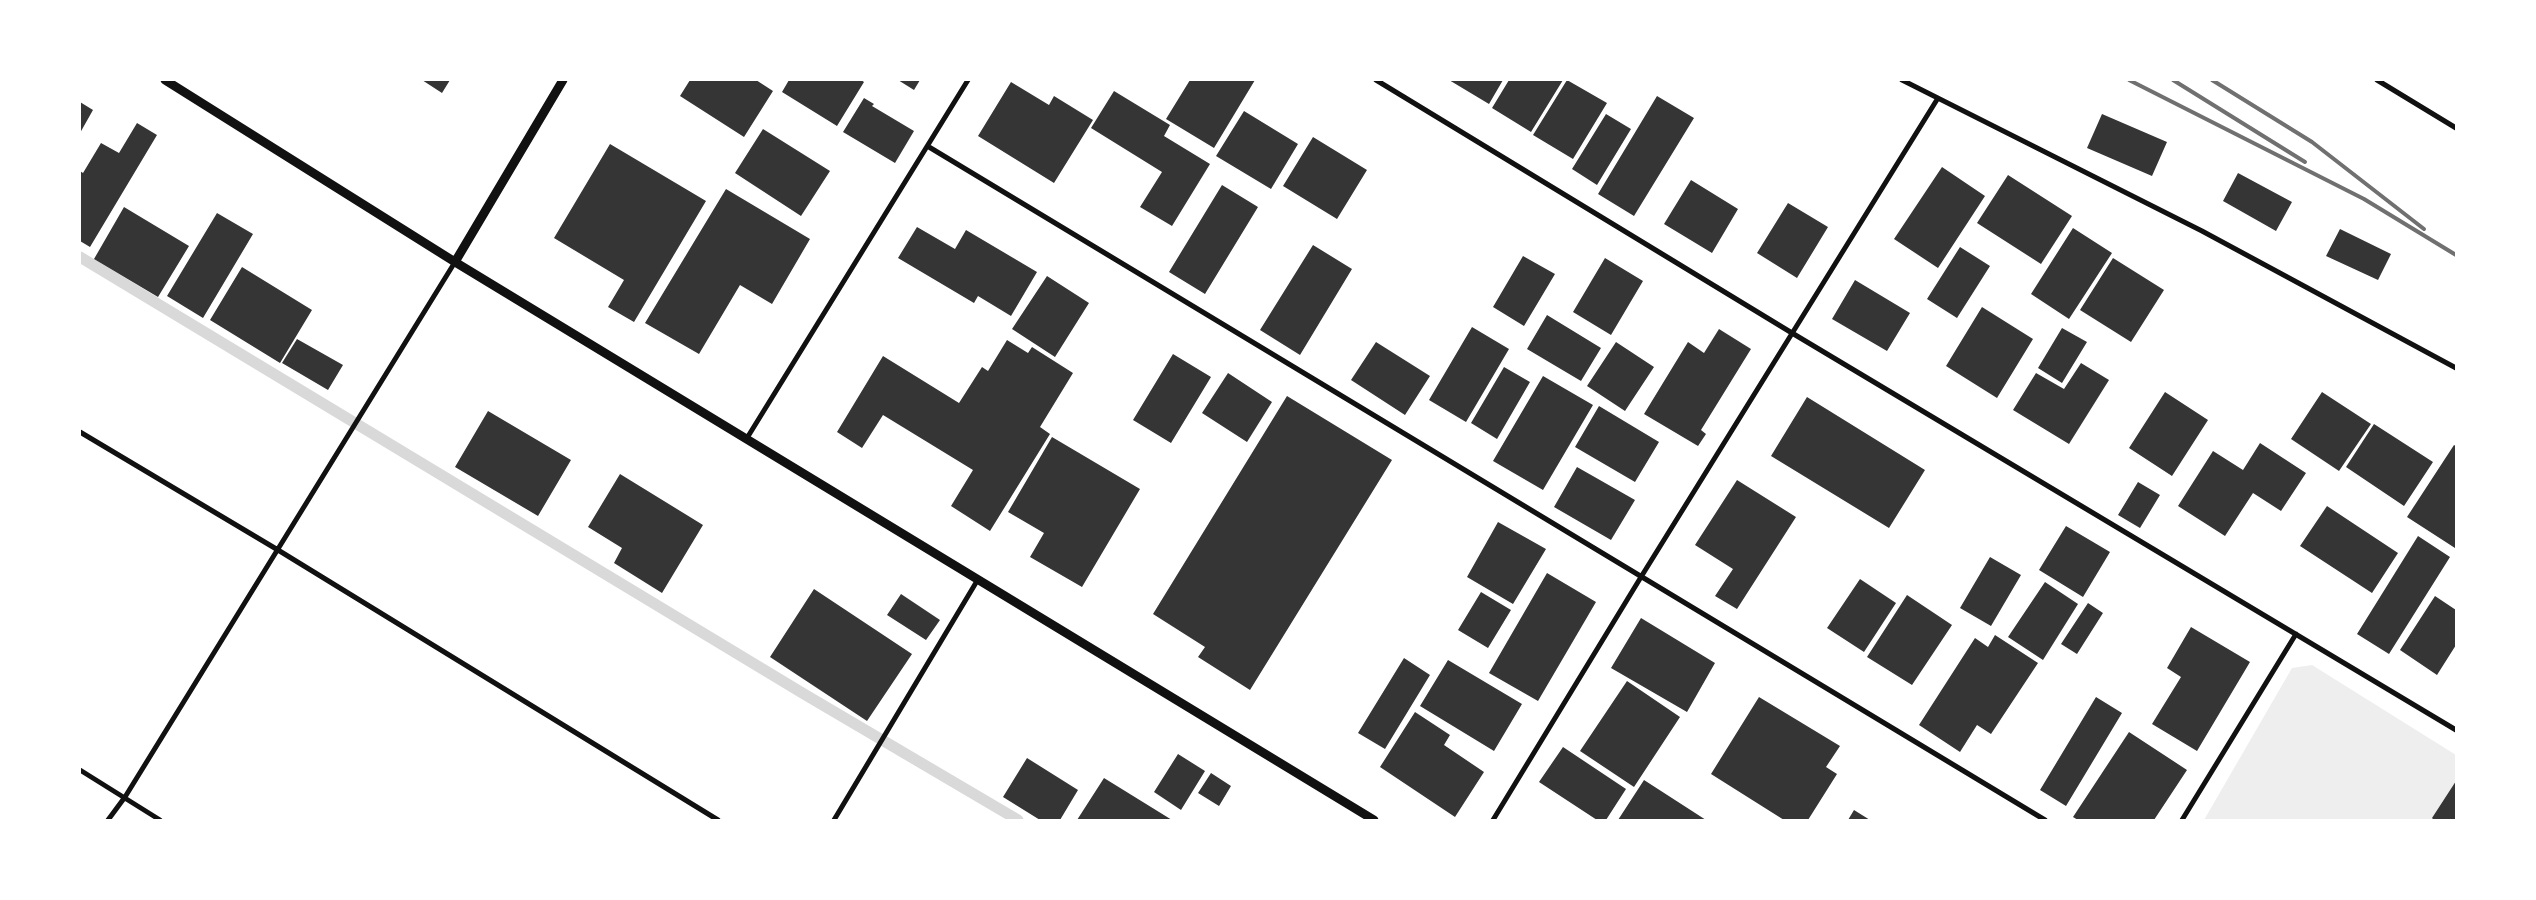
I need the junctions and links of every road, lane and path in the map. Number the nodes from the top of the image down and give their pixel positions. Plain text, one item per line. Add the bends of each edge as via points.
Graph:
1 (165, 80) edge
2 (563, 80) edge
3 (968, 80) edge
4 (1376, 80) edge
5 (1902, 80) edge
6 (2377, 80) edge
7 (1938, 98) junction
8 (2456, 128) edge
9 (929, 147) junction
10 (455, 262) junction
11 (1792, 333) junction
12 (2456, 368) edge
13 (80, 432) edge
14 (747, 438) junction
15 (278, 550) junction
16 (1641, 577) junction
17 (977, 581) junction
18 (2296, 634) junction
19 (2456, 730) edge
20 (80, 770) edge
21 (124, 797) junction
22 (108, 820) edge
23 (160, 820) edge
24 (718, 820) edge
25 (834, 820) edge
26 (1374, 820) edge
27 (1494, 820) edge
28 (2045, 820) edge
29 (2182, 820) edge

1 - 10 street
2 - 10 street
3 - 9 street
4 - 11 street
5 - 7 street
6 - 8 street
7 - 11 street
7 - 12 street via 2202,231
9 - 14 street
9 - 16 street
10 - 14 street
10 - 15 street
11 - 16 street
11 - 18 street
13 - 15 street
14 - 17 street
15 - 21 street
15 - 24 street
16 - 27 street
16 - 28 street
17 - 25 street
17 - 26 street
18 - 19 street
18 - 29 street
20 - 21 street
21 - 22 street
21 - 23 street

